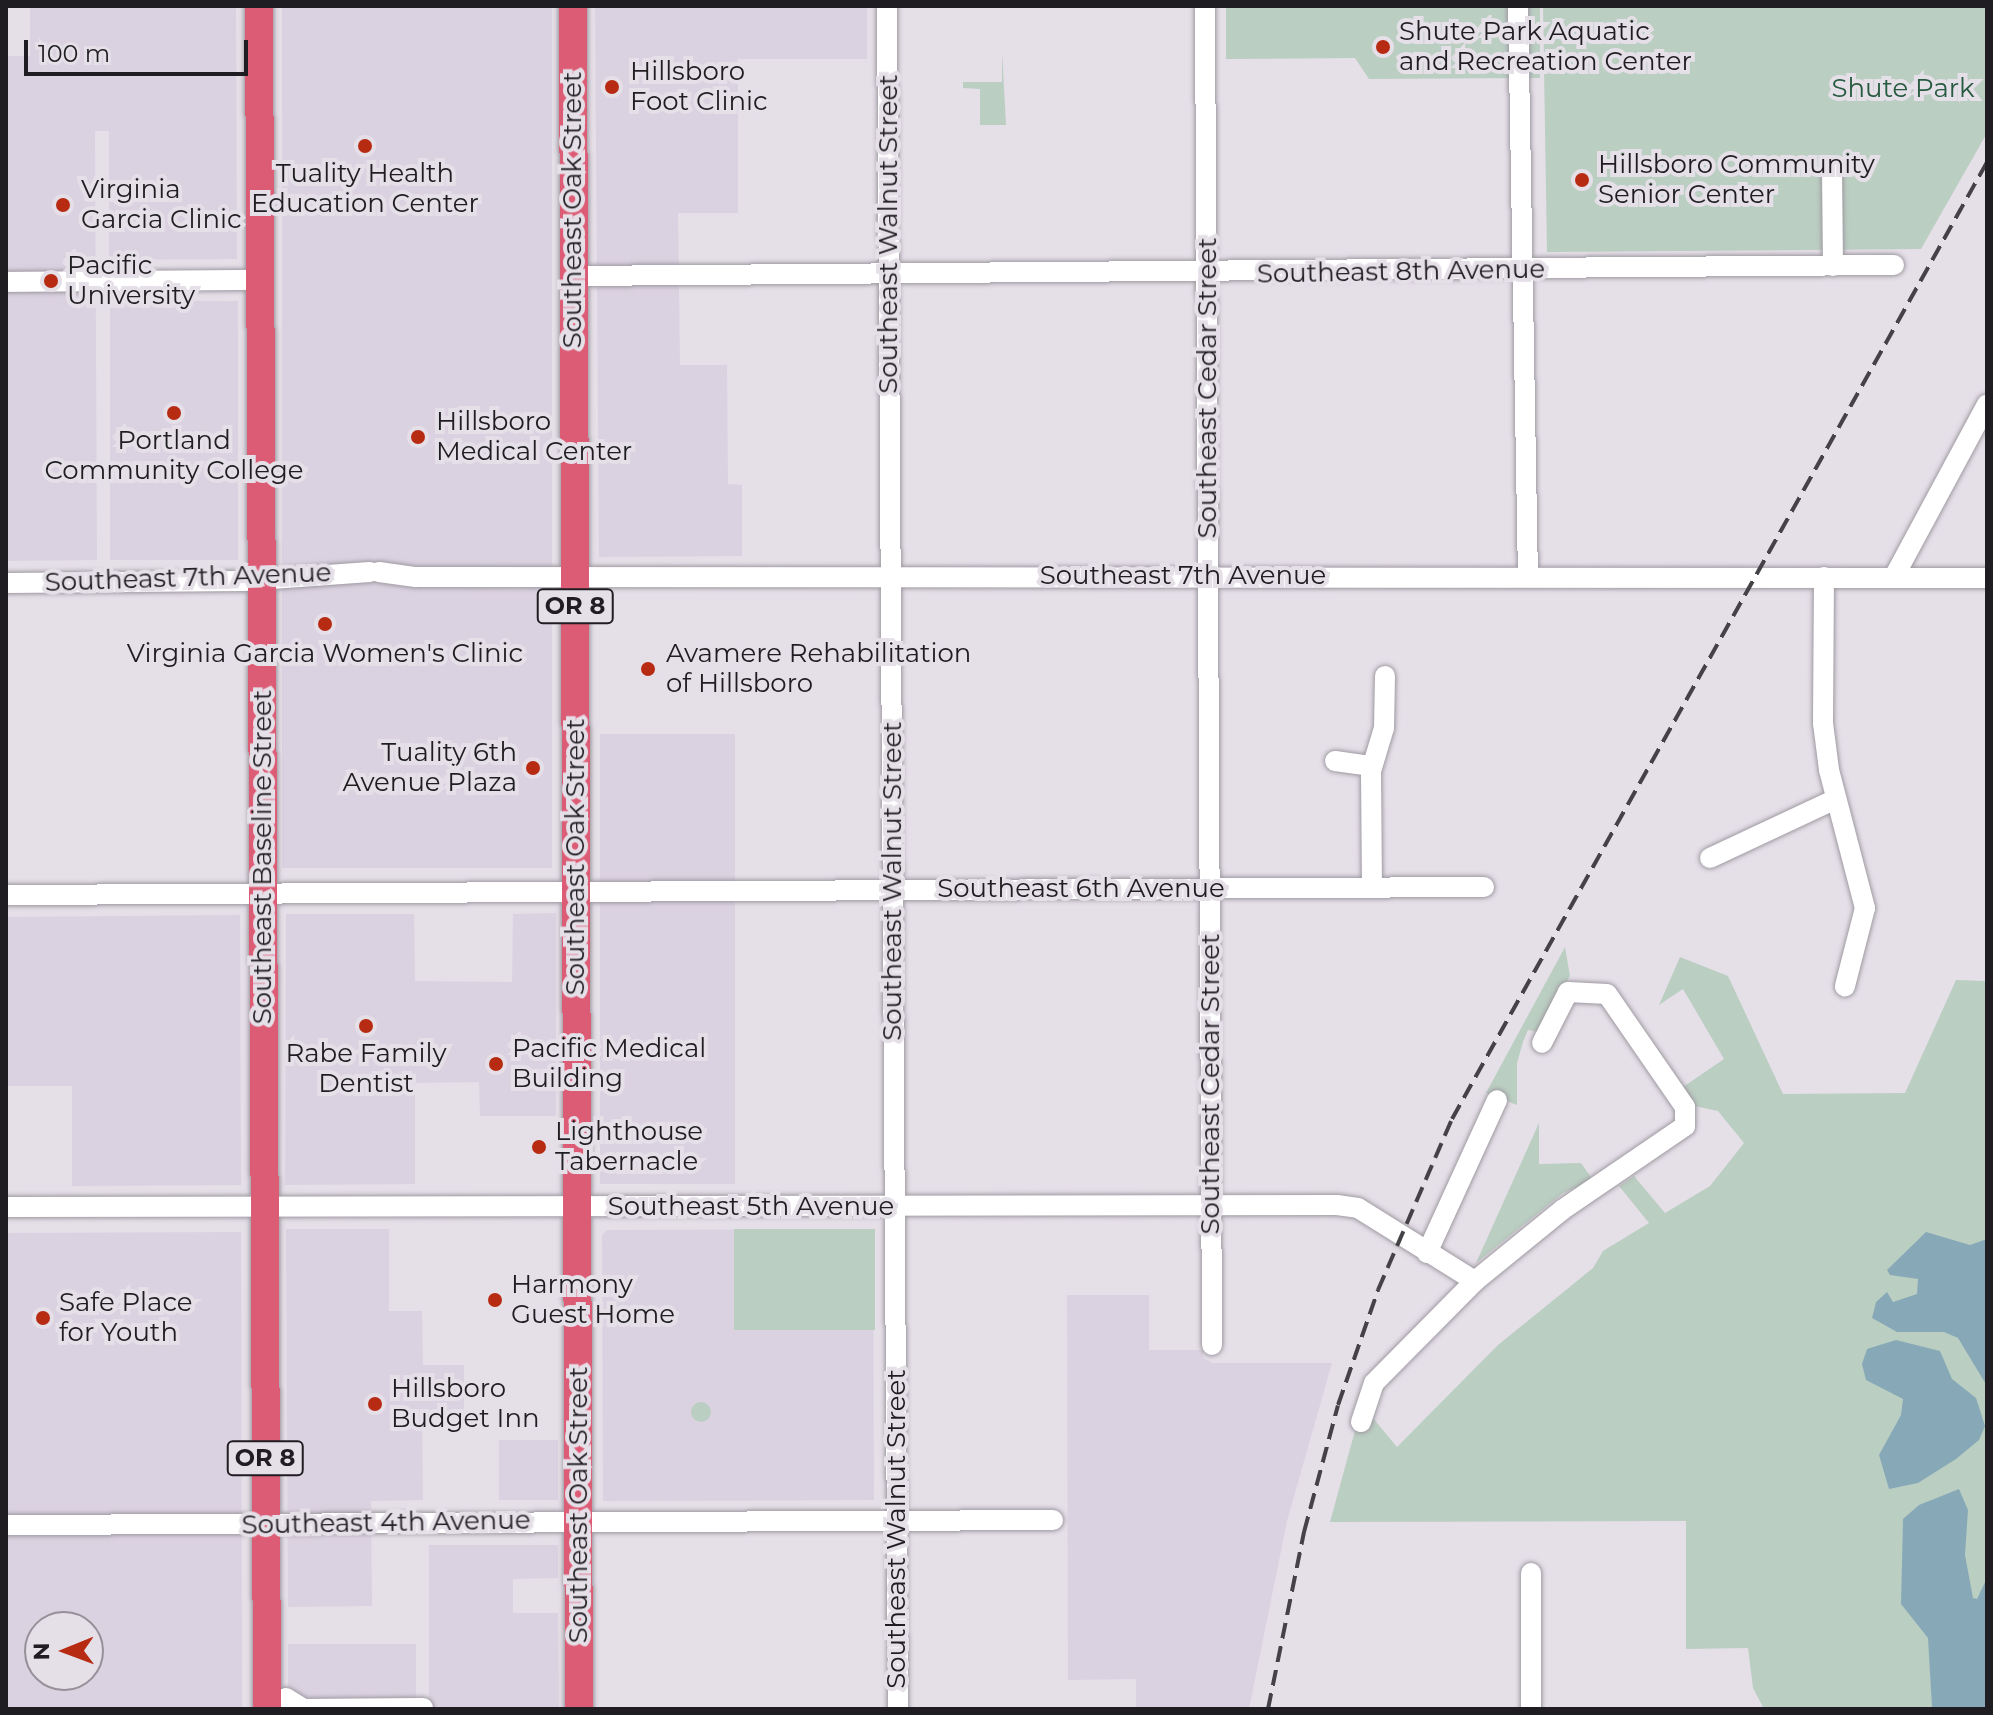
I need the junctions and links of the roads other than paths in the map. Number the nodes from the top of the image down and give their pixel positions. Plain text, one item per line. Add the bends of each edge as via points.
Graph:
1 (259, 6) edge
2 (573, 6) edge
3 (887, 6) edge
4 (1205, 6) edge
5 (1518, 6) edge
6 (1832, 170) dead end
7 (1894, 265) dead end
8 (1833, 266) junction
9 (1522, 271) junction
10 (1208, 274) junction
11 (889, 275) junction
12 (573, 276) junction
13 (260, 280) junction
14 (6, 282) edge
15 (1987, 404) edge
16 (575, 576) junction
17 (1209, 576) junction
18 (891, 577) junction
19 (1528, 577) junction
20 (1824, 577) junction
21 (1894, 577) junction
22 (1987, 578) edge
23 (261, 580) junction
24 (6, 583) edge
25 (1385, 676) dead end
26 (1335, 761) dead end
27 (1372, 766) junction
28 (1836, 799) junction
29 (1710, 858) dead end
30 (1372, 887) junction
31 (1484, 887) dead end
32 (1210, 888) junction
33 (893, 890) junction
34 (263, 894) junction
35 (576, 894) junction
36 (6, 895) edge
37 (1845, 986) dead end
38 (1542, 1043) dead end
39 (1497, 1100) dead end
40 (265, 1206) junction
41 (6, 1207) edge
42 (578, 1207) junction
43 (1211, 1207) junction
44 (896, 1208) junction
45 (1427, 1253) junction
46 (1475, 1281) junction
47 (1212, 1345) dead end
48 (1361, 1422) dead end
49 (897, 1519) junction
50 (579, 1520) junction
51 (1053, 1520) dead end
52 (6, 1525) edge
53 (266, 1525) junction
54 (1531, 1573) dead end
55 (289, 1706) edge
56 (423, 1708) edge
57 (579, 1709) edge
58 (898, 1709) edge
59 (1531, 1709) edge

1 - 13 highway, Southeast Baseline Street / OR 8
2 - 12 highway, Southeast Oak Street / OR 8
3 - 11 street, Southeast Walnut Street
4 - 10 street, Southeast Cedar Street
5 - 9 street
6 - 8 street
7 - 8 street, Southeast 8th Avenue
8 - 9 street, Southeast 8th Avenue
9 - 10 street, Southeast 8th Avenue
9 - 19 street
10 - 11 street, Southeast 8th Avenue
10 - 17 street, Southeast Cedar Street
11 - 12 street, Southeast 8th Avenue
11 - 18 street, Southeast Walnut Street
12 - 16 highway, Southeast Oak Street / OR 8
13 - 14 street
13 - 23 highway, Southeast Baseline Street / OR 8
15 - 21 street
16 - 18 street, Southeast 7th Avenue
16 - 23 street, Southeast 7th Avenue via 416,577 375,572
16 - 35 highway, Southeast Oak Street / OR 8
17 - 18 street, Southeast 7th Avenue
17 - 19 street, Southeast 7th Avenue
17 - 32 street, Southeast Cedar Street
18 - 33 street, Southeast Walnut Street
19 - 20 street, Southeast 7th Avenue
20 - 21 street, Southeast 7th Avenue
20 - 28 street via 1823,723
21 - 22 street, Southeast 7th Avenue
23 - 24 street, Southeast 7th Avenue
23 - 34 highway, Southeast Baseline Street / OR 8
25 - 27 street via 1384,728
26 - 27 street
27 - 30 street
28 - 29 street
28 - 37 street via 1865,908
30 - 31 street, Southeast 6th Avenue
30 - 32 street, Southeast 6th Avenue
32 - 33 street, Southeast 6th Avenue
32 - 43 street, Southeast Cedar Street
33 - 35 street, Southeast 6th Avenue
33 - 44 street, Southeast Walnut Street
34 - 35 street, Southeast 6th Avenue
34 - 36 street, Southeast 6th Avenue
34 - 40 highway, Southeast Baseline Street / OR 8
35 - 42 highway, Southeast Oak Street / OR 8
38 - 46 street via 1568,992 1607,994 1685,1107 1685,1126 1562,1210
39 - 45 street
40 - 41 street, Southeast 5th Avenue
40 - 42 street, Southeast 5th Avenue
40 - 53 highway, Southeast Baseline Street / OR 8
42 - 44 street, Southeast 5th Avenue
42 - 50 highway, Southeast Oak Street / OR 8
43 - 44 street, Southeast 5th Avenue
43 - 45 street, Southeast 5th Avenue via 1358,1208
43 - 47 street, Southeast Cedar Street
44 - 49 street, Southeast Walnut Street
45 - 46 street, Southeast 5th Avenue
46 - 48 street via 1374,1383
49 - 50 street, Southeast 4th Avenue
49 - 51 street, Southeast 4th Avenue
49 - 58 street, Southeast Walnut Street
50 - 53 street, Southeast 4th Avenue
50 - 57 highway, Southeast Oak Street / OR 8
52 - 53 street, Southeast 4th Avenue
53 - 55 highway, Southeast Baseline Street / OR 8
54 - 59 street
55 - 56 street

